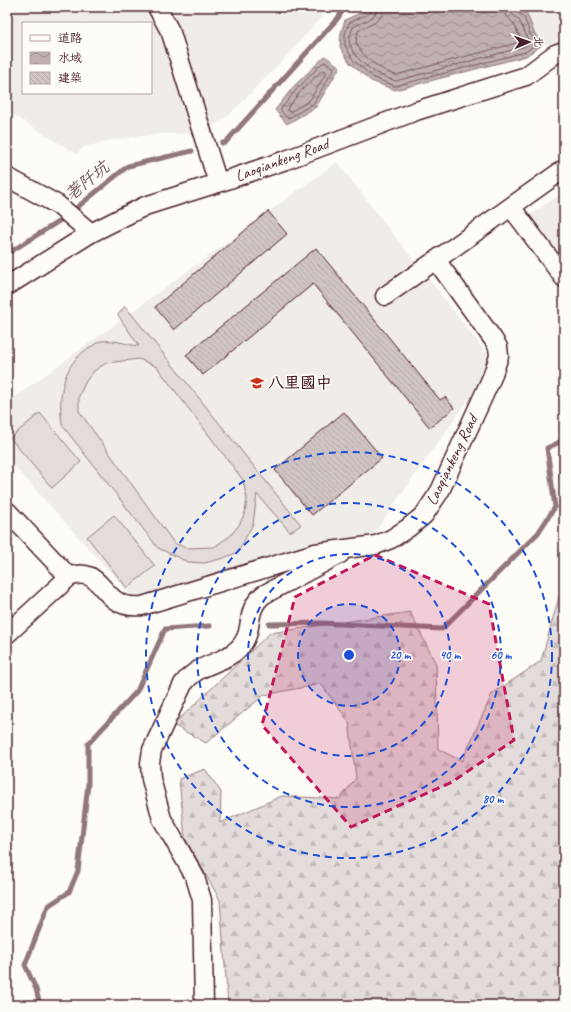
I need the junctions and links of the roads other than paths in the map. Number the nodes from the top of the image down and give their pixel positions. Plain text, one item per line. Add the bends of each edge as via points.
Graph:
1 (157, 7) edge
2 (564, 51) edge
3 (564, 169) edge
4 (7, 177) edge
5 (218, 183) junction
6 (511, 207) junction
7 (85, 227) junction
8 (436, 260) junction
9 (564, 278) edge
10 (7, 286) edge
11 (385, 296) dead end
12 (7, 511) edge
13 (353, 547) junction
14 (69, 577) junction
15 (7, 634) edge
16 (204, 1005) edge

1 - 5 street via 171,33
2 - 5 street, Laoqiankeng Road via 555,54 526,76 416,111
3 - 6 street
4 - 7 street via 60,207
5 - 7 street, Laoqiankeng Road
6 - 8 street
6 - 9 street
7 - 10 street, Laoqiankeng Road
8 - 11 street
8 - 13 street, Laoqiankeng Road via 493,339 498,347 499,356 440,491 424,515 391,539 376,545
12 - 14 street
13 - 14 street, Laoqiankeng Road via 315,553 142,606 132,607 115,600 86,574
13 - 16 street via 257,600 252,607 245,641 234,652 188,676 152,750 151,779 162,819 195,877 202,900
14 - 15 street

